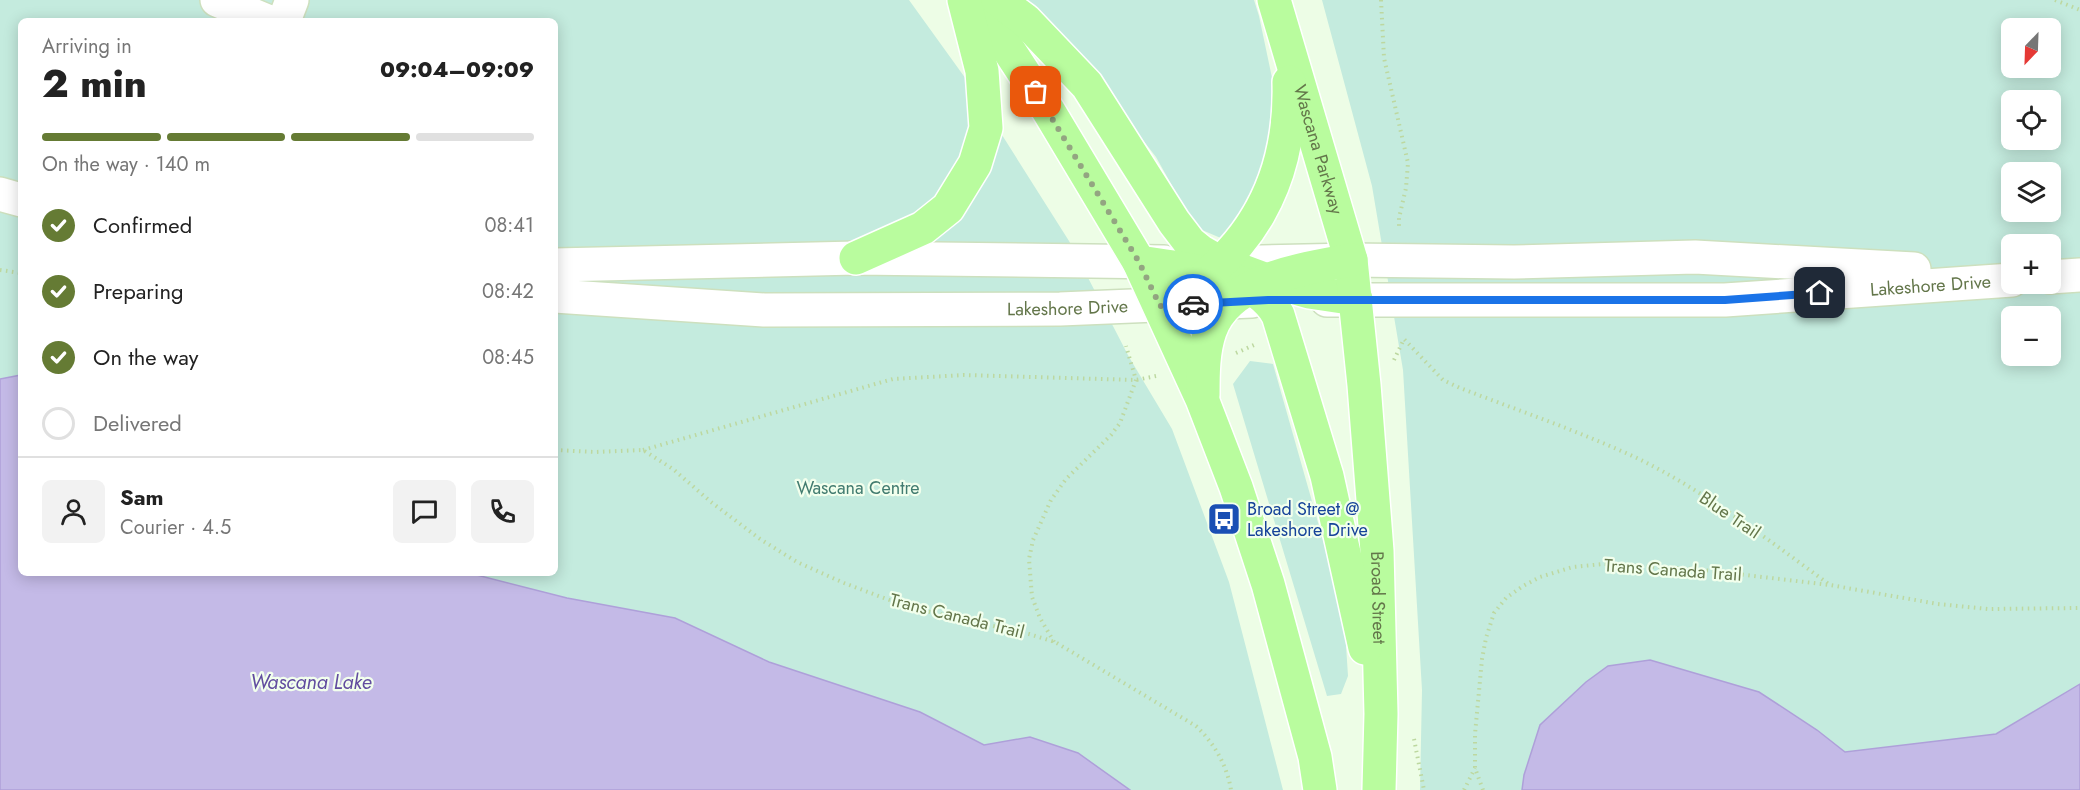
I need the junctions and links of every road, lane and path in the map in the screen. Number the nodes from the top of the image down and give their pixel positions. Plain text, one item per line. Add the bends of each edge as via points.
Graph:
1 (218, 0) edge
2 (292, 0) edge
3 (964, 0) edge
4 (976, 0) edge
5 (998, 0) edge
6 (1274, 0) edge
7 (1381, 0) edge
8 (2055, 0) edge
9 (2080, 10) edge
10 (260, 18) edge
11 (285, 18) edge
12 (1288, 47) junction
13 (0, 194) edge
14 (18, 199) edge
15 (1400, 235) dead end
16 (856, 258) junction
17 (1352, 260) junction
18 (1139, 262) junction
19 (558, 265) edge
20 (1215, 268) junction
21 (0, 270) edge
22 (18, 273) edge
23 (2001, 273) edge
24 (2001, 281) edge
25 (1254, 292) junction
26 (558, 296) edge
27 (1356, 299) junction
28 (1160, 306) junction
29 (1404, 339) dead end
30 (1256, 344) dead end
31 (1126, 346) dead end
32 (1232, 355) dead end
33 (1157, 376) dead end
34 (1136, 380) junction
35 (1202, 399) junction
36 (558, 450) edge
37 (643, 450) junction
38 (1830, 585) junction
39 (2080, 608) edge
40 (1055, 642) junction
41 (1381, 714) junction
42 (1413, 734) dead end
43 (1475, 768) junction
44 (1231, 790) edge
45 (1320, 790) edge
46 (1379, 790) edge
47 (1424, 790) edge
48 (1464, 790) edge
49 (1483, 790) edge

1 - 10 street
2 - 11 street
3 - 16 main road via 982,71 986,128 975,164 948,208 923,228
4 - 18 main road via 1048,110
5 - 20 main road via 1025,20 1087,86 1174,222
6 - 12 main road, Wascana Parkway
7 - 15 path via 1384,58 1408,163
8 - 9 path
12 - 17 main road, Wascana Parkway
12 - 20 main road via 1290,113 1276,180 1261,213
13 - 14 street
16 - 18 street
16 - 19 street
17 - 20 street, Lakeshore Drive
17 - 23 street, Lakeshore Drive via 1514,262 1703,257
17 - 25 main road via 1294,271
17 - 27 main road, Wascana Parkway
18 - 20 main road
18 - 28 main road
20 - 25 main road
20 - 28 main road
21 - 22 path
24 - 27 street, Lakeshore Drive via 1725,300
25 - 27 main road via 1309,292
25 - 28 street, Lakeshore Drive
25 - 35 main road via 1220,312 1210,330 1203,363
25 - 41 main road via 1278,315 1327,476
26 - 28 street, Lakeshore Drive via 764,310
27 - 41 main road, Broad Street via 1377,551
28 - 35 main road
29 - 38 path, Blue Trail via 1443,380 1640,460 1689,487
30 - 32 path
31 - 34 path
33 - 34 path
34 - 37 path via 964,375 894,379
34 - 40 path via 1120,423 1066,479 1051,500 1033,540 1029,559 1032,597
35 - 45 main road via 1268,584 1315,757
36 - 37 path
37 - 40 path, Trans Canada Trail via 673,469 760,539 797,562 909,607
38 - 39 path, Blue Trail via 1988,609
38 - 43 path, Trans Canada Trail via 1695,569 1603,564 1573,567 1540,577 1506,598 1494,613 1486,638 1477,700
40 - 44 path, Trans Canada Trail via 1196,726 1214,746
41 - 46 main road, Broad Street
42 - 47 path
43 - 48 path
43 - 49 path, Trans Canada Trail

